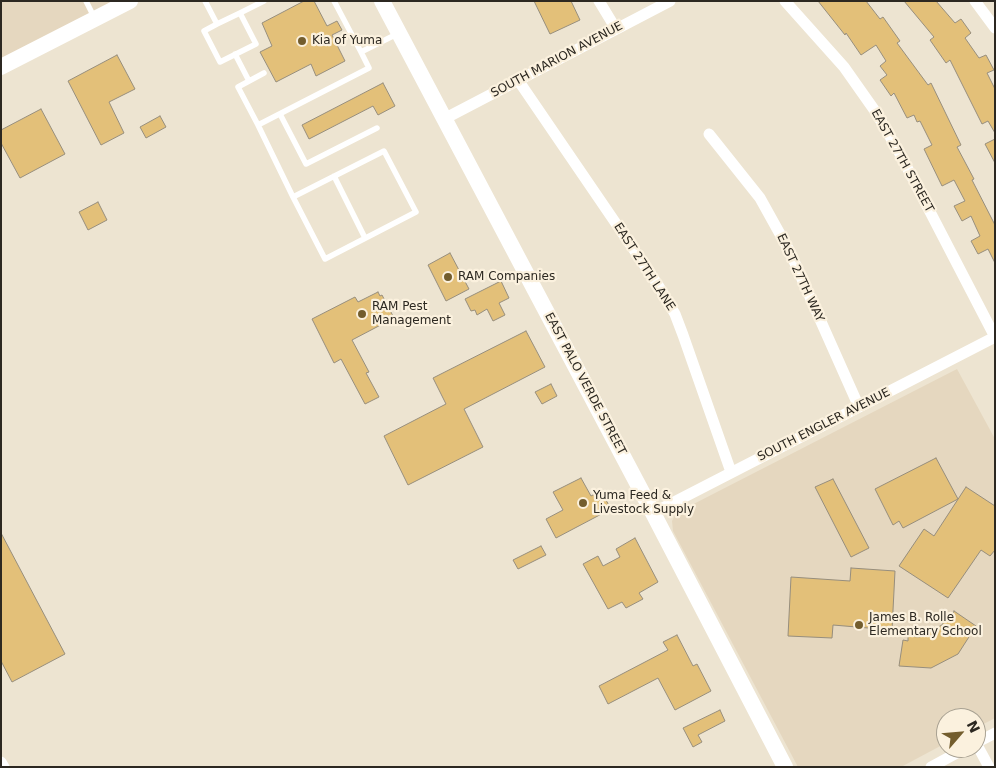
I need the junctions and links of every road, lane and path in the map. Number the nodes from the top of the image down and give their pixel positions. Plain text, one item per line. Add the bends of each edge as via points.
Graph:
1 (86, 1) edge
2 (130, 1) edge
3 (205, 1) edge
4 (264, 1) edge
5 (334, 1) edge
6 (382, 1) edge
7 (599, 1) edge
8 (670, 1) edge
9 (786, 1) edge
10 (975, 1) edge
11 (240, 13) junction
12 (95, 19) junction
13 (217, 24) junction
14 (995, 28) edge
15 (616, 29) junction
16 (399, 33) junction
17 (361, 52) junction
18 (235, 54) junction
19 (1, 67) edge
20 (264, 73) dead end
21 (518, 80) junction
22 (249, 81) junction
23 (280, 114) junction
24 (444, 119) junction
25 (258, 125) junction
26 (377, 128) dead end
27 (709, 134) dead end
28 (334, 176) junction
29 (293, 197) junction
30 (365, 238) junction
31 (995, 337) edge
32 (858, 407) junction
33 (732, 472) junction
34 (653, 513) junction
35 (948, 758) edge
36 (1, 762) edge
37 (4, 767) edge
38 (785, 767) edge
39 (931, 767) edge

1 - 12 lane
2 - 12 street
3 - 13 lane
4 - 11 lane
5 - 17 lane
6 - 16 street, EAST PALO VERDE STREET
7 - 15 street
8 - 15 street, SOUTH MARION AVENUE
9 - 31 street, EAST 27TH STREET via 844,67 875,111
10 - 14 street
11 - 13 lane
11 - 18 lane via 256,44
12 - 19 street
13 - 18 lane via 204,31 220,62
15 - 21 street, SOUTH MARION AVENUE
16 - 17 lane
16 - 24 street, EAST PALO VERDE STREET
17 - 23 lane via 369,68
18 - 22 lane
20 - 22 lane
21 - 24 street, SOUTH MARION AVENUE
21 - 33 street, EAST 27TH LANE via 675,314
22 - 25 lane via 238,87
23 - 25 lane
23 - 26 lane via 306,164
24 - 34 street, EAST PALO VERDE STREET
25 - 29 lane
27 - 32 street, EAST 27TH WAY via 760,198 790,252
28 - 29 lane
28 - 30 lane
28 - 30 lane via 384,151 416,212
29 - 30 lane via 325,258
31 - 32 street, SOUTH ENGLER AVENUE
32 - 33 street, SOUTH ENGLER AVENUE
33 - 34 street, SOUTH ENGLER AVENUE
34 - 38 street, EAST PALO VERDE STREET
35 - 39 street
36 - 37 street

